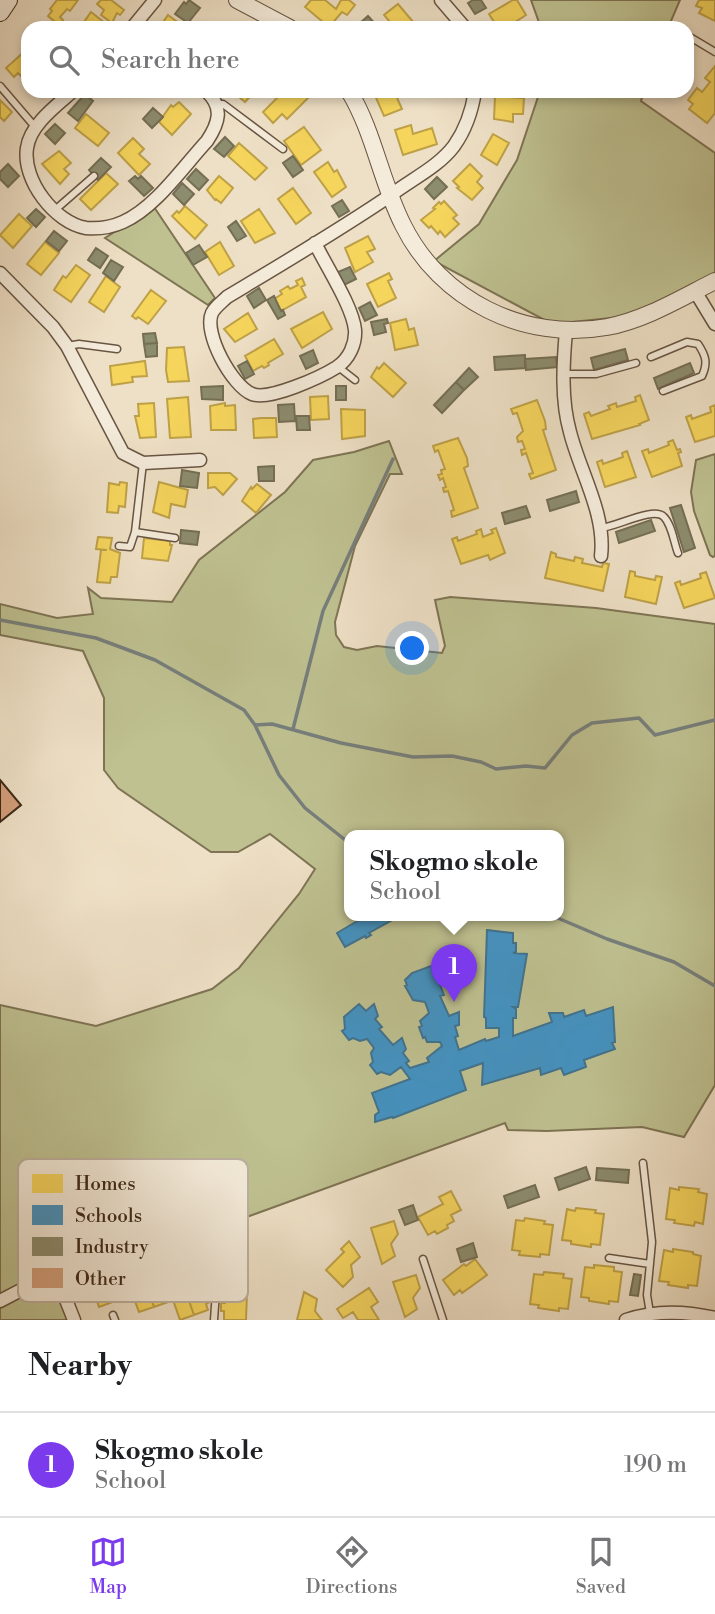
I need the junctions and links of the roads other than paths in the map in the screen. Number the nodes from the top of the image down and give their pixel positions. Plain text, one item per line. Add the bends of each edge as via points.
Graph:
1 (8, 0) edge
2 (155, 0) edge
3 (237, 0) edge
4 (441, 0) edge
5 (0, 12) edge
6 (138, 21) edge
7 (277, 21) edge
8 (457, 21) edge
9 (694, 39) edge
10 (715, 52) edge
11 (0, 86) edge
12 (66, 98) edge
13 (214, 98) edge
14 (216, 98) edge
15 (352, 98) edge
16 (474, 98) edge
17 (36, 128) junction
18 (283, 149) dead end
19 (94, 176) dead end
20 (391, 195) junction
21 (55, 210) junction
22 (314, 243) junction
23 (0, 273) edge
24 (715, 281) edge
25 (695, 291) junction
26 (715, 322) edge
27 (566, 331) junction
28 (67, 346) junction
29 (117, 349) dead end
30 (715, 350) edge
31 (705, 354) junction
32 (651, 357) dead end
33 (636, 363) dead end
34 (337, 366) junction
35 (564, 374) junction
36 (355, 380) dead end
37 (663, 391) dead end
38 (200, 460) dead end
39 (143, 463) junction
40 (601, 528) junction
41 (135, 533) junction
42 (176, 538) dead end
43 (119, 546) dead end
44 (678, 553) dead end
45 (601, 556) dead end
46 (643, 1163) dead end
47 (610, 1258) dead end
48 (423, 1259) dead end
49 (650, 1264) junction
50 (18, 1292) edge
51 (0, 1301) edge
52 (67, 1302) edge
53 (215, 1302) edge
54 (650, 1314) junction
55 (715, 1318) edge
56 (74, 1320) edge
57 (214, 1320) edge
58 (443, 1320) edge
59 (626, 1320) edge

1 - 5 main road
2 - 6 street
3 - 7 street
4 - 8 street
9 - 10 lane
11 - 17 lane
12 - 17 street
13 - 21 street via 218,120 207,141 132,217 110,226 84,228
14 - 18 lane
15 - 20 street
16 - 20 street via 454,146
17 - 21 street via 27,149 27,165 42,198
19 - 21 lane
20 - 22 street
20 - 27 street via 425,262 454,290 502,317
22 - 34 street via 355,329 355,342
22 - 34 street via 227,297 213,311 210,324 213,340 233,377 253,394 280,393
23 - 28 street
24 - 25 street
25 - 26 street
25 - 27 street via 632,320
27 - 35 street
28 - 29 lane
28 - 39 street via 123,453
30 - 31 lane
31 - 32 lane via 698,344 687,342
31 - 37 lane via 707,366 702,376
33 - 35 lane via 596,374
34 - 36 lane
35 - 40 street via 569,431
38 - 39 street
39 - 41 lane
40 - 44 lane via 657,513 666,519
40 - 45 street
41 - 42 lane
41 - 43 lane via 130,547
46 - 49 lane via 652,1242
47 - 49 lane
48 - 58 lane
49 - 54 lane
50 - 51 street
52 - 56 street
53 - 57 lane
54 - 55 street
54 - 59 street

